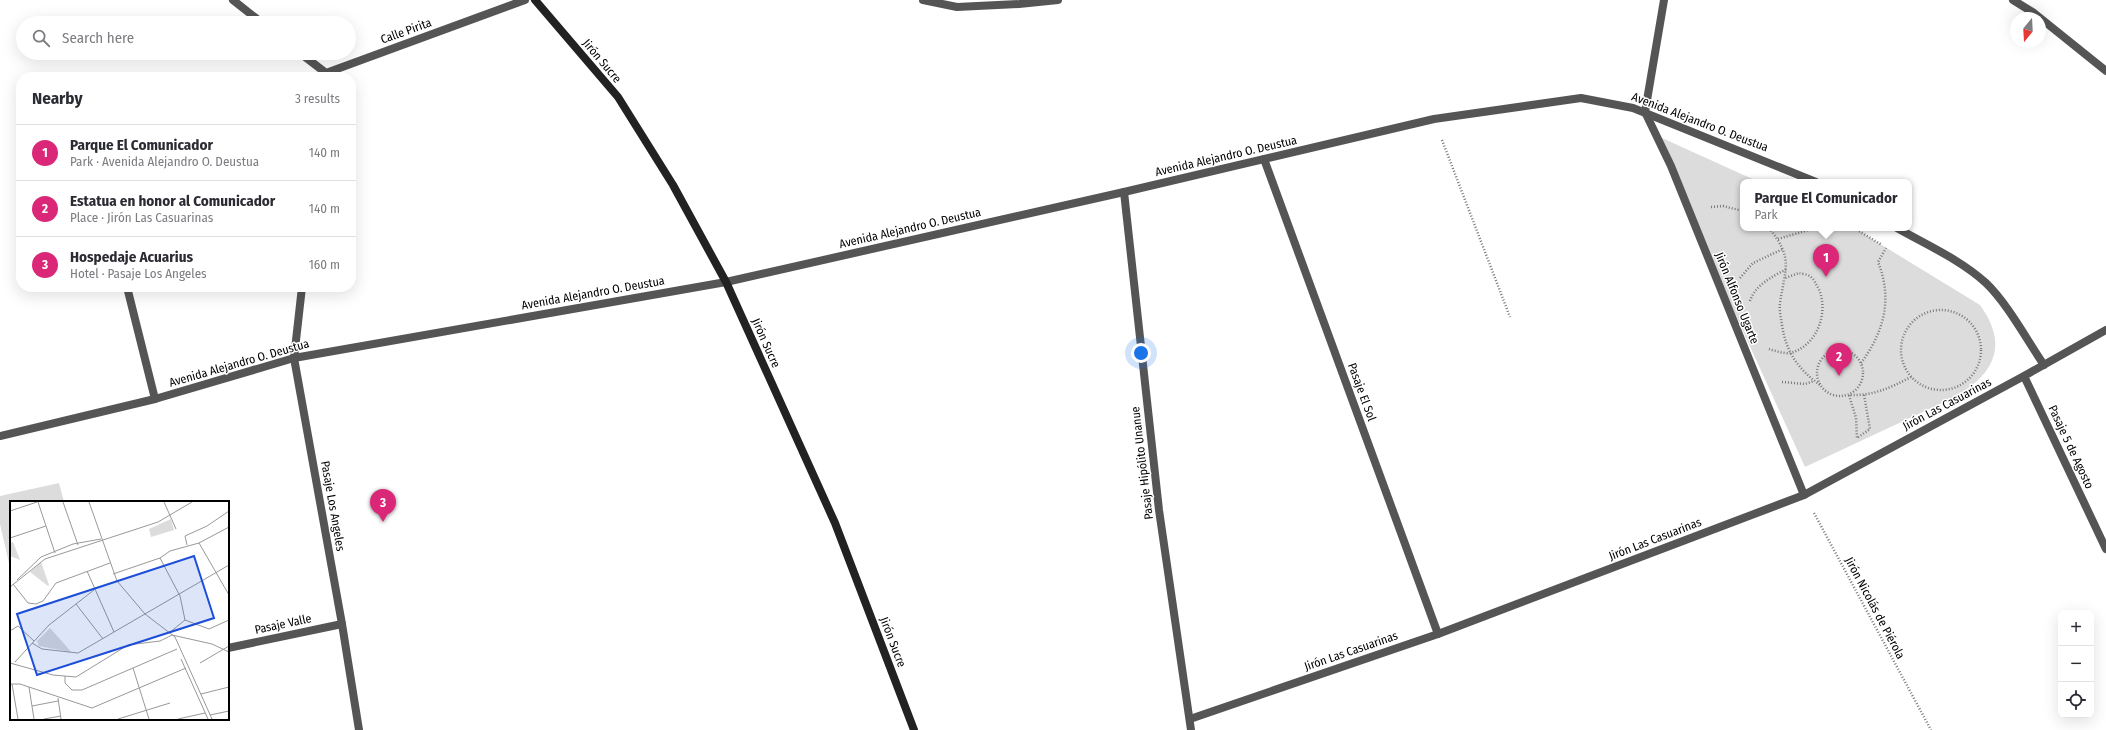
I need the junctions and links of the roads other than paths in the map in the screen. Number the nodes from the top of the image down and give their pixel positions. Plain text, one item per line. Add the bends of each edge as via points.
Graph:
1 (233, 0) edge
2 (525, 0) edge
3 (535, 0) edge
4 (923, 0) edge
5 (1058, 0) edge
6 (1664, 0) edge
7 (2013, 0) edge
8 (253, 16) edge
9 (308, 60) edge
10 (2106, 71) edge
11 (322, 72) edge
12 (334, 72) edge
13 (1644, 112) junction
14 (1264, 159) junction
15 (1809, 179) edge
16 (1124, 192) junction
17 (1902, 231) edge
18 (726, 282) junction
19 (128, 292) edge
20 (301, 292) edge
21 (2106, 330) edge
22 (294, 358) junction
23 (2044, 365) junction
24 (2024, 376) junction
25 (155, 399) junction
26 (0, 436) edge
27 (1804, 495) junction
28 (2106, 549) edge
29 (342, 624) junction
30 (1438, 634) junction
31 (229, 648) edge
32 (1190, 719) junction
33 (359, 730) edge
34 (914, 730) edge
35 (1190, 730) edge

1 - 8 street
2 - 12 street, Calle Pirita
3 - 18 street, Jirón Sucre via 618,97 672,185
4 - 5 street via 956,7
6 - 13 street
7 - 10 street via 2034,13
9 - 11 street, Calle Pirita
13 - 14 street, Avenida Alejandro O. Deustua via 1581,98 1434,119
13 - 15 street, Avenida Alejandro O. Deustua
13 - 27 street, Jirón Alfonso Ugarte via 1671,166
14 - 16 street, Avenida Alejandro O. Deustua
14 - 30 street, Pasaje El Sol
16 - 18 street, Avenida Alejandro O. Deustua
16 - 32 street, Pasaje Hipólito Unanue via 1160,510
17 - 23 street via 1961,264 1986,282
18 - 22 street, Avenida Alejandro O. Deustua
18 - 34 street, Jirón Sucre via 835,523
19 - 25 street
20 - 22 street, Pasaje Los Angeles
21 - 23 street, Jirón Las Casuarinas
22 - 25 street, Avenida Alejandro O. Deustua
22 - 29 street, Pasaje Los Angeles
23 - 24 street, Jirón Las Casuarinas
24 - 27 street, Jirón Las Casuarinas
24 - 28 street, Pasaje 5 de Agosto
25 - 26 street, Avenida Alejandro O. Deustua
27 - 30 street, Jirón Las Casuarinas
29 - 31 street, Pasaje Valle
29 - 33 street, Pasaje Los Angeles
30 - 32 street, Jirón Las Casuarinas
32 - 35 street, Pasaje Hipólito Unanue

